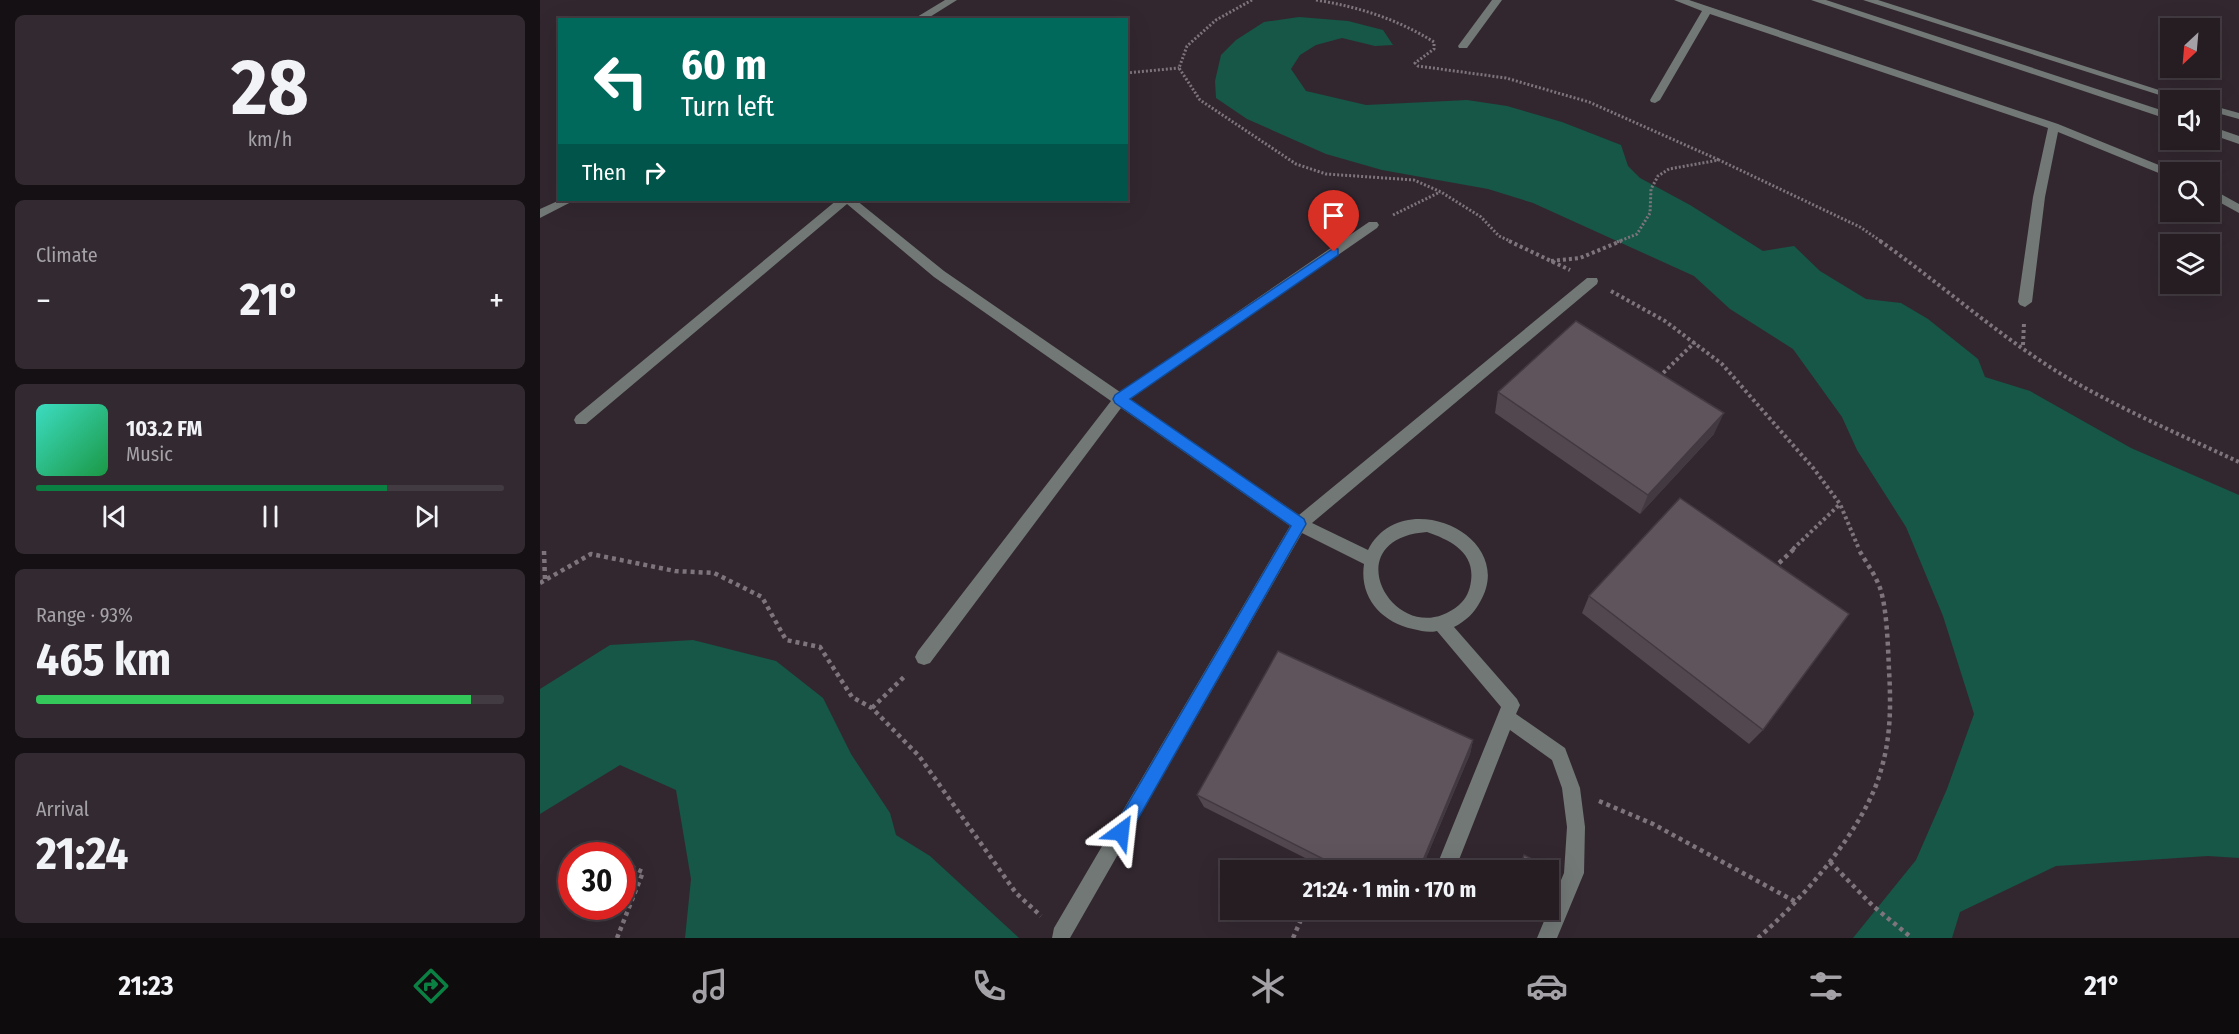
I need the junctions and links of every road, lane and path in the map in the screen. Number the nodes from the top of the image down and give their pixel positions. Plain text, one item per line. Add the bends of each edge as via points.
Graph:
1 (952, 0) edge
2 (1235, 0) edge
3 (1252, 0) edge
4 (1316, 0) edge
5 (1497, 0) edge
6 (1679, 0) edge
7 (1816, 0) edge
8 (1868, 0) edge
9 (1243, 3) junction
10 (1707, 10) junction
11 (920, 18) edge
12 (1462, 46) dead end
13 (1179, 68) junction
14 (1128, 73) edge
15 (2160, 92) edge
16 (1655, 100) dead end
17 (2220, 111) edge
18 (2160, 114) edge
19 (2239, 116) edge
20 (2054, 126) junction
21 (2220, 133) edge
22 (2239, 140) edge
23 (1719, 160) junction
24 (2160, 168) edge
25 (1441, 192) junction
26 (2220, 198) edge
27 (567, 201) edge
28 (843, 201) edge
29 (850, 201) edge
30 (2239, 209) edge
31 (540, 214) edge
32 (1373, 225) joint
33 (1551, 261) junction
34 (1592, 281) junction
35 (2025, 302) dead end
36 (1695, 342) junction
37 (1656, 380) edge
38 (1120, 399) junction
39 (581, 420) dead end
40 (2239, 462) edge
41 (1840, 504) junction
42 (1299, 524) junction
43 (544, 551) dead end
44 (1372, 560) junction
45 (1779, 563) edge
46 (543, 581) edge
47 (1442, 625) junction
48 (924, 657) joint
49 (872, 708) junction
50 (1506, 717) junction
51 (1571, 789) junction
52 (1449, 860) edge
53 (1830, 862) junction
54 (636, 869) edge
55 (636, 890) edge
56 (1796, 902) junction
57 (624, 920) edge
58 (1301, 920) edge
59 (1062, 935) joint
60 (617, 938) edge
61 (1293, 938) edge
62 (1547, 938) edge
63 (1758, 938) edge
64 (1912, 938) edge

1 - 11 street
2 - 9 path
3 - 9 path
4 - 23 path via 1342,3 1417,30 1434,42 1434,49 1415,63 1418,66 1506,78 1589,102
5 - 12 street
6 - 10 street
7 - 18 street
8 - 15 street
9 - 13 path via 1187,46
10 - 16 street
10 - 20 street
13 - 14 path
13 - 25 path via 1200,100 1296,164 1326,174 1414,180
17 - 19 street
20 - 24 street
20 - 35 street via 2039,197
21 - 22 street
23 - 33 path via 1669,169 1658,176 1651,189 1650,213 1636,234 1580,258
23 - 40 path via 1860,228 2070,378
25 - 32 path
25 - 33 path via 1480,217 1499,237
26 - 30 street
27 - 31 street
28 - 39 street
29 - 38 street via 939,274
32 - 38 street
33 - 34 path
34 - 36 path
34 - 42 street
36 - 37 path
36 - 41 path via 1722,364
38 - 42 street
38 - 48 street
41 - 45 path
41 - 53 path via 1880,589 1890,707 1881,772 1865,807
42 - 44 street
42 - 59 street
43 - 46 path
44 - 47 street via 1372,590 1381,604 1394,615 1419,626
44 - 47 street via 1378,546 1391,533 1408,526 1446,528 1461,537 1474,550 1480,584 1474,600 1461,614
46 - 49 path via 591,554 675,571 714,573 762,597 786,640 820,646 852,697
47 - 50 street via 1511,705
48 - 49 path
49 - 59 path via 919,756 1016,893
50 - 51 street via 1559,754
50 - 52 street
51 - 56 path via 1653,824
51 - 62 street via 1576,827 1574,873
53 - 56 path
53 - 64 path via 1873,906
54 - 55 path via 643,872
56 - 63 path
57 - 60 path
58 - 61 path

